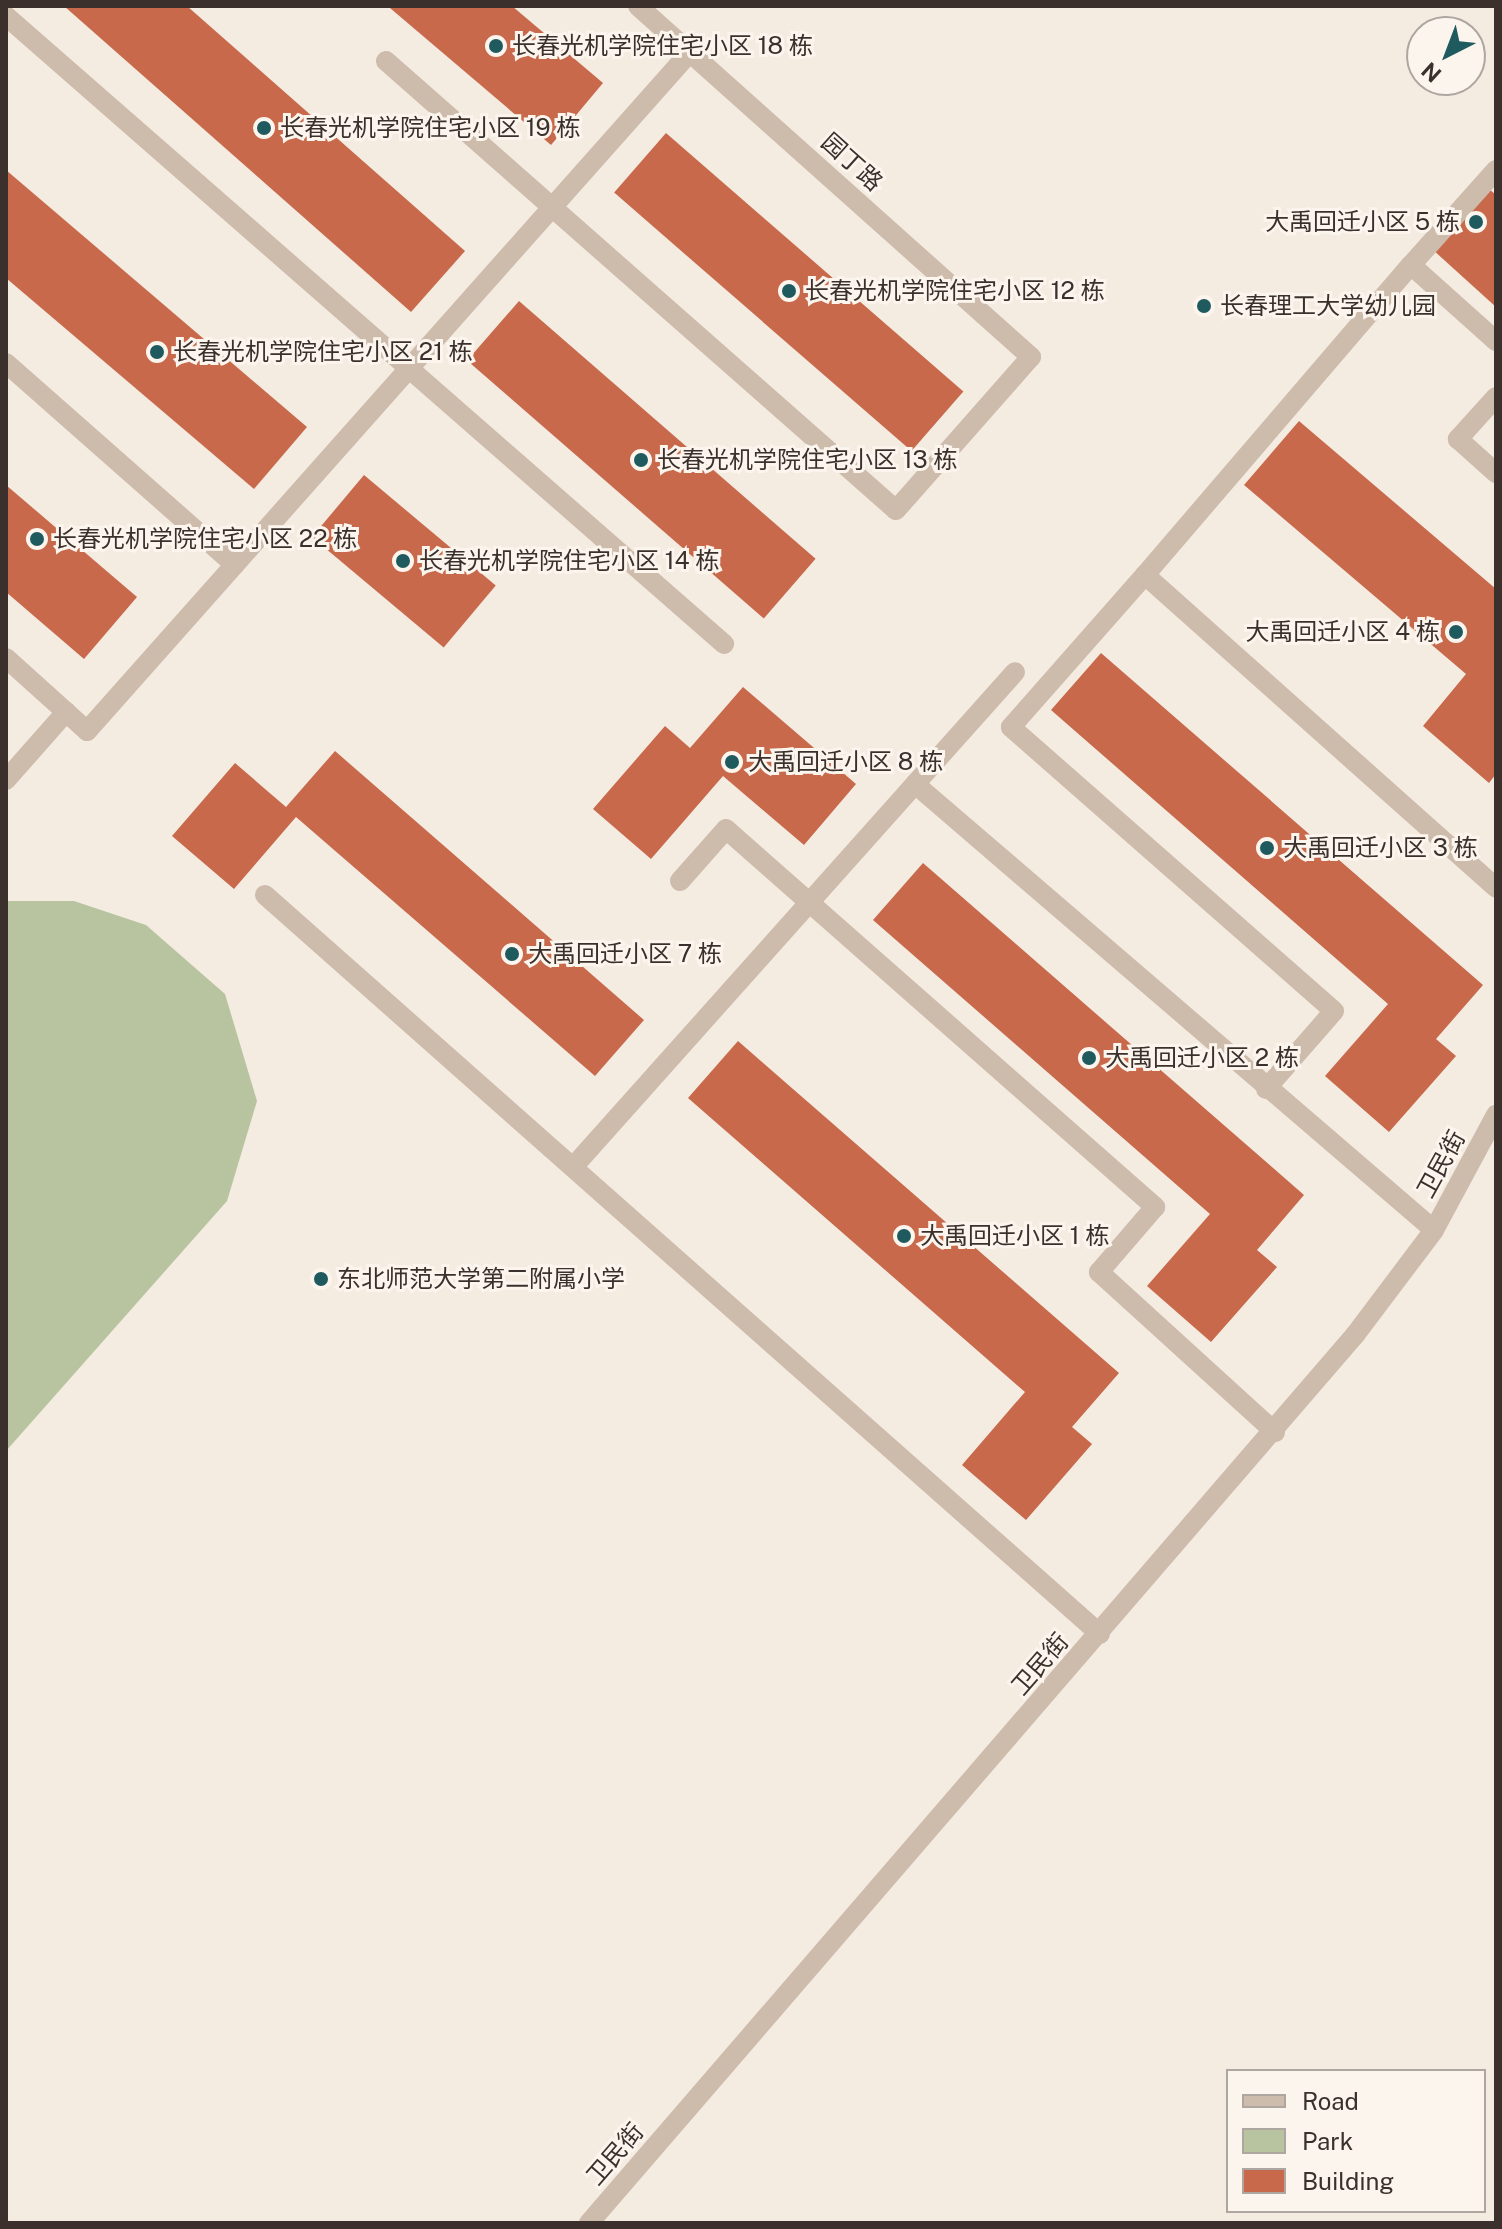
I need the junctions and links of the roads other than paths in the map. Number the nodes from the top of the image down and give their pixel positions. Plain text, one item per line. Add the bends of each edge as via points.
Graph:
1 (638, 6) edge
2 (6, 16) edge
3 (690, 52) junction
4 (386, 61) dead end
5 (1496, 170) edge
6 (553, 207) junction
7 (1411, 265) junction
8 (1496, 341) edge
9 (6, 363) edge
10 (407, 371) junction
11 (1496, 397) edge
12 (1496, 473) edge
13 (235, 565) junction
14 (1145, 575) junction
15 (724, 644) dead end
16 (6, 658) edge
17 (1015, 672) dead end
18 (66, 712) junction
19 (6, 780) edge
20 (915, 784) junction
21 (680, 881) dead end
22 (1496, 888) edge
23 (265, 895) dead end
24 (809, 903) junction
25 (1266, 1089) junction
26 (1496, 1115) edge
27 (574, 1166) junction
28 (1434, 1230) junction
29 (1275, 1432) junction
30 (1100, 1634) junction
31 (589, 2223) edge

1 - 3 street, 园丁路
2 - 10 street
3 - 6 street
3 - 6 street, 园丁路 via 1031,357 896,510
4 - 6 street
5 - 7 street
6 - 10 street
7 - 8 street
7 - 14 street
9 - 13 street
10 - 13 street
10 - 15 street
11 - 12 street via 1458,439
13 - 18 street via 87,731
14 - 22 street
14 - 25 street via 1011,727 1334,1011
16 - 18 street
17 - 20 street
18 - 19 street
20 - 24 street
20 - 25 street
21 - 24 street via 726,829
23 - 27 street
24 - 27 street
24 - 29 street via 1155,1207 1099,1272
25 - 28 street
26 - 28 street, 卫民街
27 - 30 street
28 - 29 street, 卫民街
29 - 30 street, 卫民街
30 - 31 street, 卫民街

